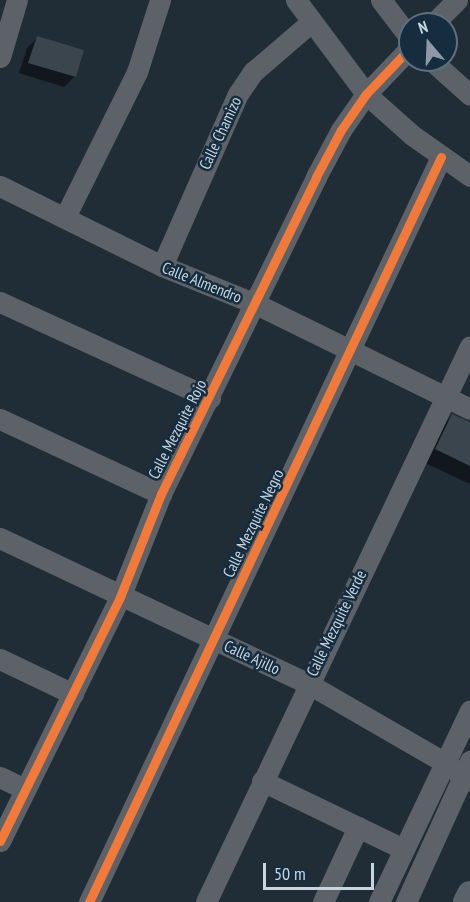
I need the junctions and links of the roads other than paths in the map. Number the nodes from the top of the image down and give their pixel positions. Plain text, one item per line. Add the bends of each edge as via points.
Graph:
1 (17, 0) edge
2 (160, 0) edge
3 (296, 0) edge
4 (381, 0) edge
5 (457, 0) edge
6 (445, 12) edge
7 (398, 22) edge
8 (310, 23) junction
9 (0, 57) edge
10 (398, 61) edge
11 (444, 72) edge
12 (366, 94) junction
13 (470, 95) edge
14 (441, 157) junction
15 (470, 176) edge
16 (0, 186) edge
17 (65, 217) junction
18 (162, 266) junction
19 (0, 302) edge
20 (256, 304) junction
21 (470, 346) edge
22 (352, 352) junction
23 (445, 396) junction
24 (210, 398) junction
25 (470, 409) edge
26 (0, 419) edge
27 (161, 494) junction
28 (0, 538) edge
29 (120, 597) junction
30 (214, 639) junction
31 (0, 659) edge
32 (308, 683) junction
33 (73, 694) junction
34 (470, 710) edge
35 (444, 762) junction
36 (468, 772) edge
37 (0, 777) edge
38 (262, 781) junction
39 (25, 789) junction
40 (358, 827) junction
41 (0, 841) edge
42 (403, 849) junction
43 (470, 894) edge
44 (89, 902) edge
45 (206, 902) edge
46 (323, 902) edge
47 (379, 902) edge
48 (406, 902) edge
49 (466, 902) edge

1 - 9 street
2 - 17 street via 137,72
3 - 8 street
4 - 7 street
5 - 6 street
8 - 12 street
8 - 18 street, Calle Chamizo via 253,72 238,94
10 - 12 street, Calle Mezquite Rojo
11 - 13 street
12 - 14 street
12 - 20 street, Calle Mezquite Rojo via 321,167
14 - 15 street
14 - 22 street, Calle Mezquite Negro
16 - 17 street, Calle Almendro
17 - 18 street, Calle Almendro
18 - 20 street, Calle Almendro
19 - 24 street
20 - 22 street, Calle Almendro
20 - 24 street, Calle Mezquite Rojo
21 - 23 street, Calle Mezquite Verde
22 - 23 street, Calle Almendro
22 - 30 street, Calle Mezquite Negro
23 - 25 street, Calle Almendro
23 - 32 street, Calle Mezquite Verde
24 - 27 street, Calle Mezquite Rojo
26 - 27 street
27 - 29 street, Calle Mezquite Rojo
28 - 29 street, Calle Ajillo
29 - 30 street, Calle Ajillo
29 - 33 street, Calle Mezquite Rojo
30 - 32 street, Calle Ajillo
30 - 44 street, Calle Mezquite Negro
31 - 33 street
32 - 35 street, Calle Ajillo
32 - 38 street, Calle Mezquite Verde
33 - 39 street, Calle Mezquite Rojo
34 - 35 street
35 - 36 street, Calle Ajillo
35 - 42 street
36 - 48 street
37 - 39 street
38 - 40 street
38 - 45 street, Calle Mezquite Verde
39 - 41 street, Calle Mezquite Rojo
40 - 42 street
40 - 46 street
42 - 47 street
43 - 49 main road

